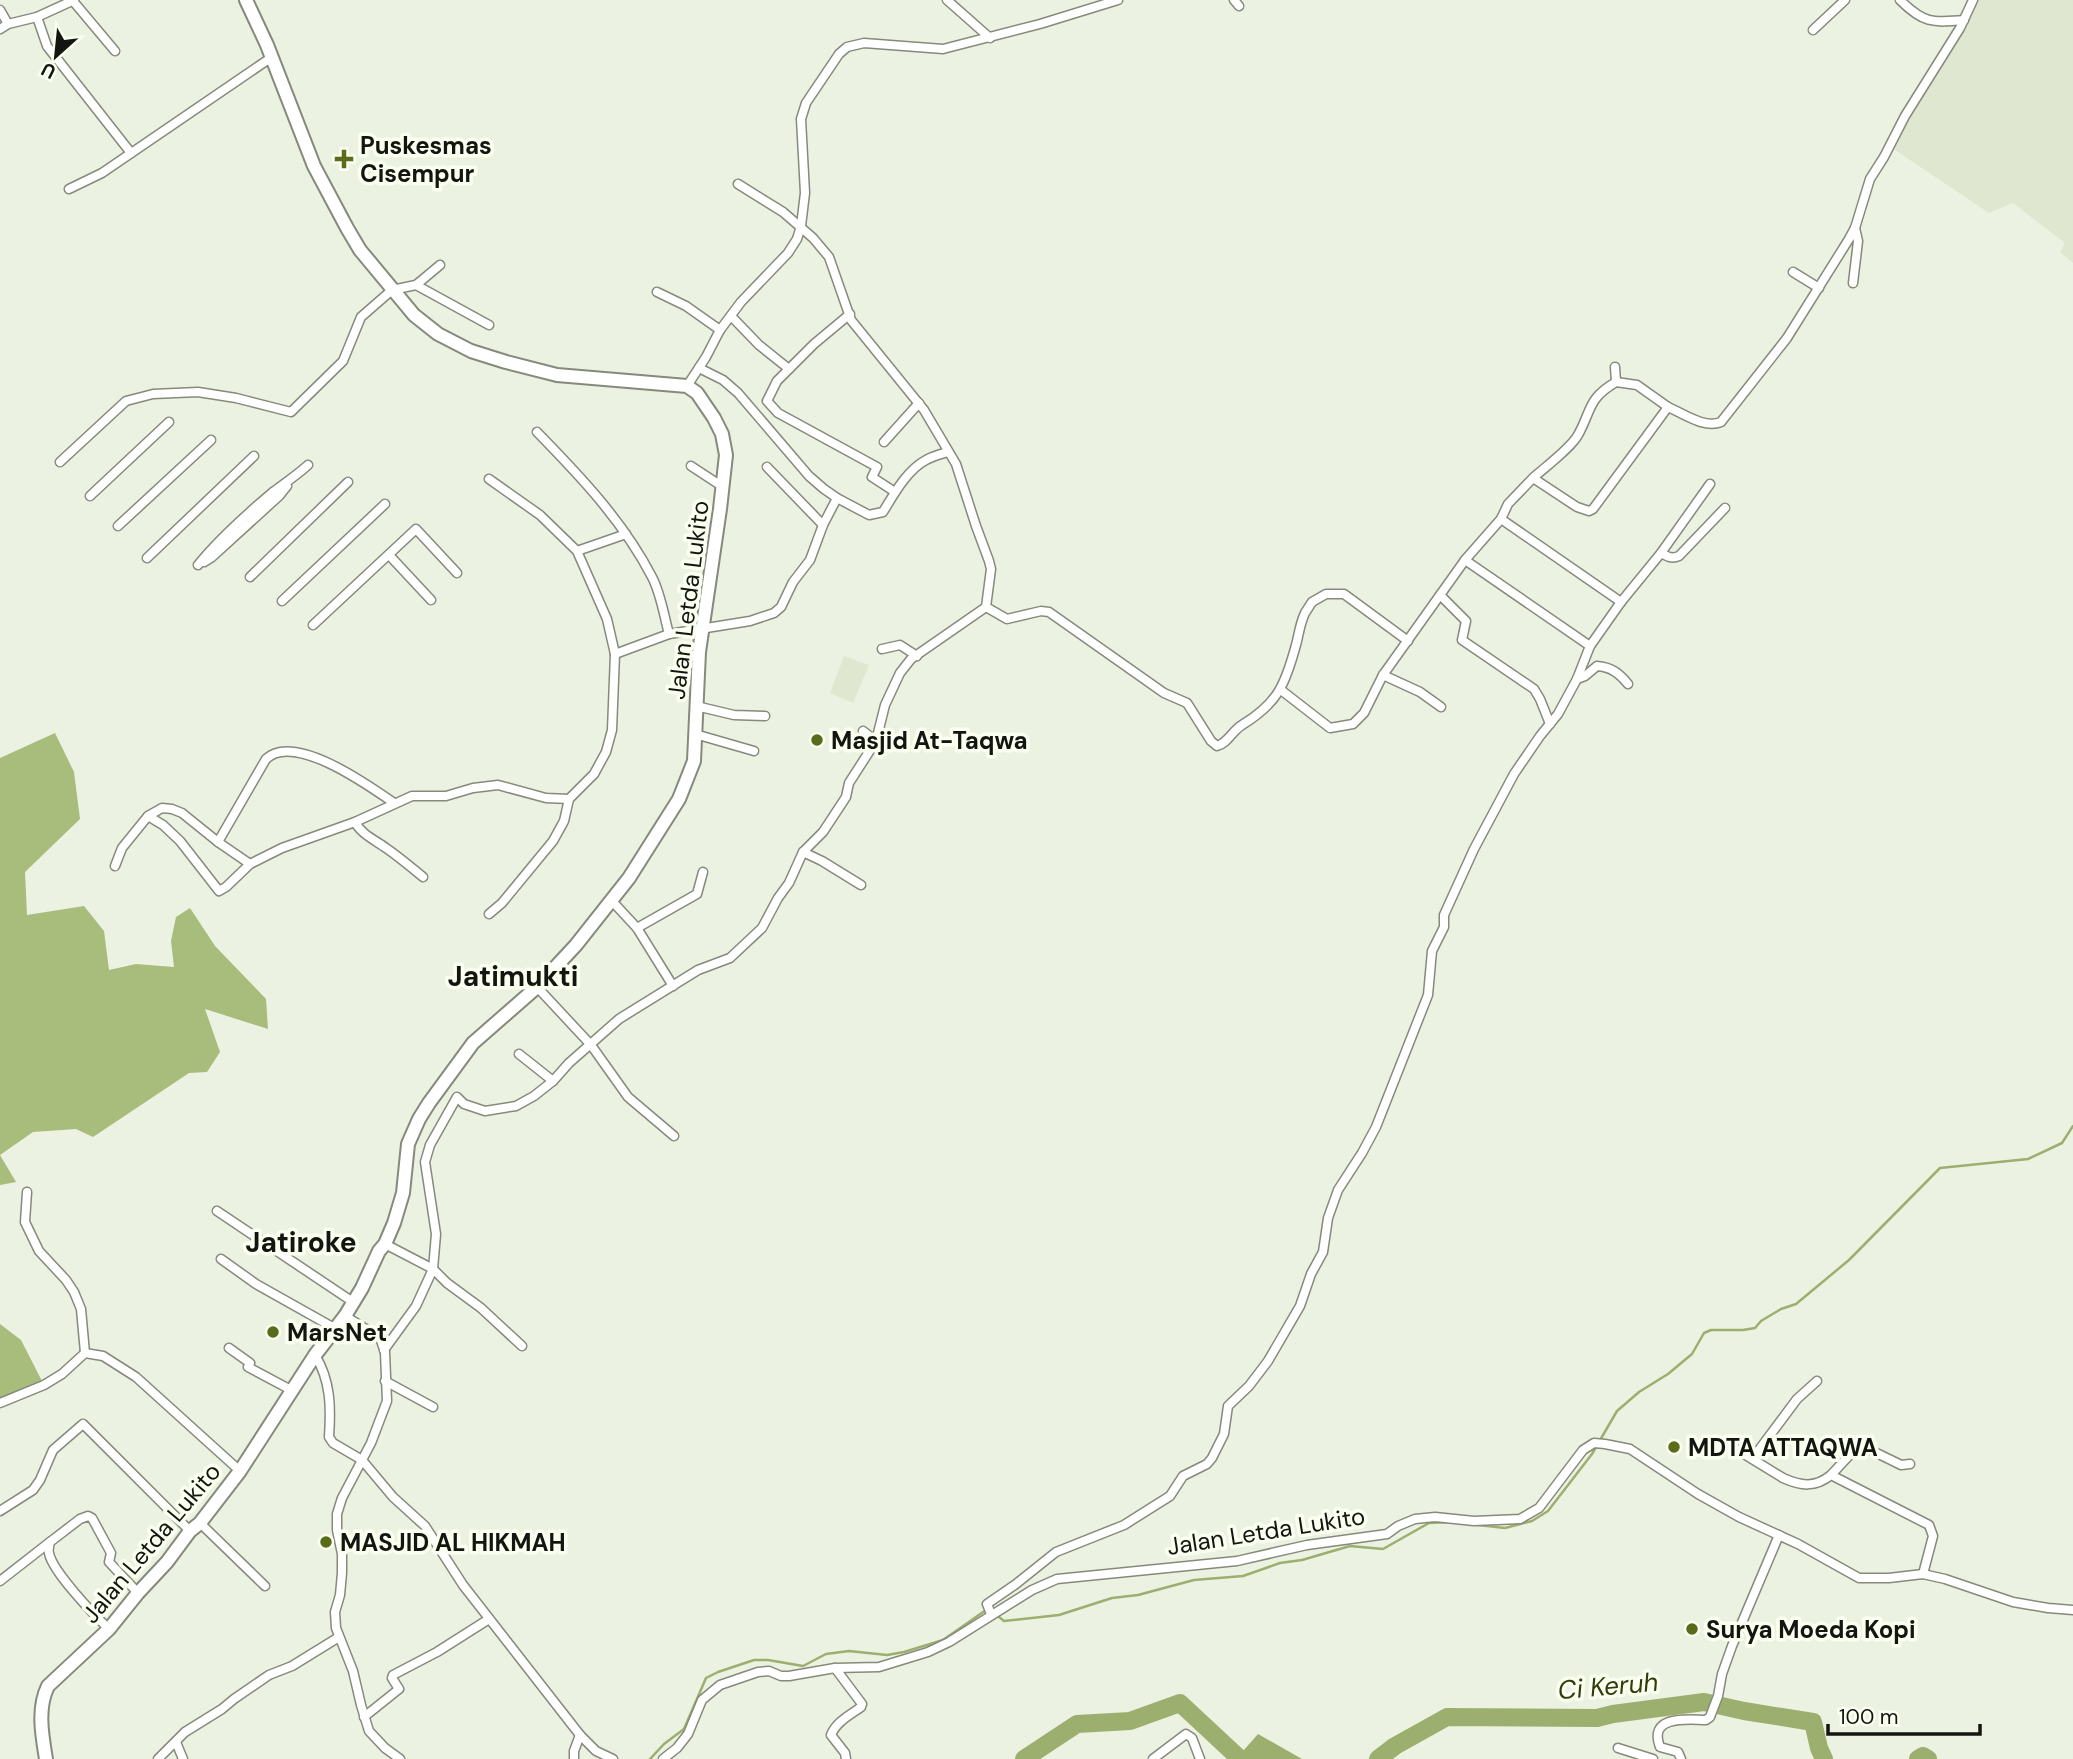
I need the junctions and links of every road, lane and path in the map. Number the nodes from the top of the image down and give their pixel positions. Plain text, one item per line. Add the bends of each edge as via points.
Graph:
1 (246, 0) edge
2 (947, 0) edge
3 (1118, 0) edge
4 (1845, 0) edge
5 (1900, 0) edge
6 (1973, 0) edge
7 (73, 1) edge
8 (1097, 3) edge
9 (0, 10) edge
10 (37, 17) junction
11 (1964, 20) junction
12 (8, 23) junction
13 (0, 29) edge
14 (1813, 30) dead end
15 (990, 38) junction
16 (115, 51) dead end
17 (272, 58) junction
18 (131, 153) junction
19 (738, 184) dead end
20 (69, 189) dead end
21 (802, 226) junction
22 (1855, 228) junction
23 (440, 265) dead end
24 (1793, 272) dead end
25 (1853, 282) dead end
26 (416, 285) junction
27 (1819, 288) junction
28 (393, 290) junction
29 (657, 292) dead end
30 (850, 314) junction
31 (731, 316) junction
32 (489, 325) dead end
33 (720, 330) junction
34 (1615, 367) dead end
35 (699, 368) junction
36 (789, 369) junction
37 (1615, 382) junction
38 (687, 386) junction
39 (919, 403) junction
40 (1668, 407) junction
41 (169, 422) dead end
42 (537, 432) dead end
43 (211, 440) dead end
44 (884, 442) dead end
45 (947, 452) junction
46 (254, 456) dead end
47 (60, 462) dead end
48 (308, 465) dead end
49 (691, 466) dead end
50 (767, 467) dead end
51 (1533, 478) junction
52 (489, 479) dead end
53 (292, 480) junction
54 (348, 482) dead end
55 (1710, 484) dead end
56 (723, 487) junction
57 (895, 492) junction
58 (90, 496) dead end
59 (837, 498) junction
60 (385, 504) dead end
61 (1725, 508) dead end
62 (1501, 519) junction
63 (824, 525) junction
64 (118, 526) dead end
65 (626, 534) junction
66 (577, 551) junction
67 (1661, 553) junction
68 (388, 555) junction
69 (147, 558) dead end
70 (1465, 560) junction
71 (457, 573) dead end
72 (250, 577) dead end
73 (1440, 596) junction
74 (431, 600) dead end
75 (282, 601) dead end
76 (1621, 602) junction
77 (986, 607) junction
78 (313, 625) dead end
79 (702, 628) junction
80 (669, 634) junction
81 (1408, 641) junction
82 (1590, 646) junction
83 (882, 649) dead end
84 (615, 654) junction
85 (917, 656) junction
86 (1383, 675) junction
87 (1577, 679) junction
88 (1628, 684) dead end
89 (1281, 690) junction
90 (696, 706) junction
91 (1441, 707) dead end
92 (765, 716) dead end
93 (1550, 724) junction
94 (863, 731) dead end
95 (695, 734) junction
96 (876, 741) junction
97 (754, 751) dead end
98 (569, 799) junction
99 (394, 803) junction
100 (148, 816) junction
101 (355, 822) junction
102 (218, 842) junction
103 (803, 852) junction
104 (250, 864) junction
105 (116, 866) dead end
106 (703, 872) dead end
107 (423, 877) dead end
108 (861, 885) dead end
109 (612, 901) junction
110 (489, 914) dead end
111 (637, 928) junction
112 (673, 986) junction
113 (537, 987) junction
114 (590, 1045) junction
115 (519, 1054) dead end
116 (553, 1081) junction
117 (448, 1093) junction
118 (674, 1136) dead end
119 (27, 1192) dead end
120 (217, 1211) dead end
121 (385, 1244) junction
122 (221, 1259) dead end
123 (433, 1269) junction
124 (353, 1302) junction
125 (345, 1316) junction
126 (336, 1329) junction
127 (522, 1346) dead end
128 (229, 1348) dead end
129 (384, 1350) junction
130 (85, 1353) junction
131 (315, 1355) junction
132 (385, 1381) junction
133 (1817, 1381) dead end
134 (293, 1391) junction
135 (0, 1403) edge
136 (433, 1407) dead end
137 (1731, 1446) dead end
138 (1753, 1458) junction
139 (362, 1460) junction
140 (1910, 1464) dead end
141 (240, 1471) junction
142 (1831, 1475) junction
143 (0, 1511) edge
144 (195, 1527) junction
145 (1779, 1535) junction
146 (50, 1542) junction
147 (1923, 1574) junction
148 (0, 1580) edge
149 (265, 1586) dead end
150 (138, 1593) junction
151 (2073, 1610) edge
152 (992, 1611) junction
153 (489, 1619) junction
154 (108, 1629) junction
155 (339, 1636) junction
156 (835, 1668) junction
157 (364, 1717) junction
158 (580, 1735) junction
159 (176, 1742) junction
160 (1618, 1748) dead end
161 (46, 1759) edge
162 (158, 1759) edge
163 (183, 1759) edge
164 (400, 1759) edge
165 (573, 1759) edge
166 (613, 1759) edge
167 (663, 1759) edge
168 (846, 1759) edge
169 (1153, 1759) edge
170 (1200, 1759) edge
171 (1653, 1759) edge
172 (1681, 1759) edge

1 - 17 street
2 - 15 street
3 - 8 street
4 - 14 street
5 - 11 street via 1926,20
6 - 11 street
7 - 10 street
7 - 16 street
8 - 15 street
9 - 12 street
10 - 12 street
10 - 18 street via 47,46
11 - 22 street via 1870,179
12 - 13 street
15 - 21 street via 943,50 864,43 839,54 810,96 801,119
17 - 18 street
17 - 28 street via 314,166 360,250
18 - 20 street
19 - 21 street
21 - 30 street via 829,257
21 - 31 street via 788,253
22 - 25 street
22 - 27 street
23 - 26 street
24 - 27 street
26 - 28 street
26 - 32 street
27 - 40 street via 1787,338 1721,422 1711,425
28 - 38 street via 438,334 471,351 557,375
28 - 47 street via 362,317 343,361 291,412 198,392 153,394 126,401
29 - 33 street
30 - 36 street
30 - 39 street
31 - 33 street
31 - 36 street
33 - 35 street
34 - 37 street
35 - 38 street
35 - 59 street via 738,393 809,476
36 - 57 street via 767,401 778,414 877,467 873,477
37 - 40 street via 1637,385
37 - 51 street via 1593,400 1577,438
38 - 56 street, Jalan Letda Lukito via 697,393 722,434 726,455
39 - 44 street
39 - 45 street
40 - 51 street via 1593,509 1584,511
41 - 58 street
42 - 65 street
43 - 64 street
45 - 57 street via 916,467
45 - 77 street via 956,464 989,561
46 - 69 street
48 - 53 street
49 - 56 street
50 - 63 street
51 - 62 street via 1508,504
52 - 66 street via 540,515
53 - 53 street via 212,558 198,565 275,491
54 - 72 street
55 - 67 street
56 - 79 street, Jalan Letda Lukito
57 - 59 street via 884,512 869,515
59 - 63 street
60 - 75 street
61 - 67 street via 1679,556
62 - 70 street
62 - 76 street
63 - 79 street via 810,560 774,613
65 - 66 street
65 - 80 street via 653,579
66 - 84 street via 607,619
67 - 76 street
68 - 71 street via 415,529
68 - 74 street
68 - 78 street
70 - 73 street
70 - 82 street
73 - 81 street
73 - 93 street via 1466,621 1462,640 1534,689
76 - 82 street
77 - 85 street
77 - 89 street via 1007,619 1049,612 1164,693 1187,704 1217,746 1266,709
79 - 80 street
79 - 90 street, Jalan Letda Lukito
80 - 84 street
81 - 86 street
81 - 89 street via 1344,594 1326,594 1311,602 1305,613
82 - 87 street
83 - 85 street via 900,645
84 - 98 street via 607,752 594,774
85 - 96 street via 891,691
86 - 89 street via 1364,713 1353,724 1339,727 1320,722
86 - 91 street
87 - 88 street via 1597,666 1606,666
87 - 93 street
90 - 92 street
90 - 95 street, Jalan Letda Lukito
93 - 152 street via 1514,775 1453,893 1432,951 1428,995 1376,1127 1338,1190 1323,1252 1300,1306 1268,1361 1228,1406 1224,1434 1212,1458 1183,1476 1170,1496 1125,1525 1056,1552 987,1604
94 - 96 street
95 - 97 street
95 - 109 street, Jalan Letda Lukito via 694,761 679,799
96 - 103 street via 833,817
98 - 99 street via 498,785 446,796 412,796
98 - 110 street via 554,841
99 - 101 street
99 - 102 street via 315,757 289,750 276,752 267,757
100 - 102 street via 162,808 172,809
100 - 104 street via 180,841 219,891
100 - 105 street via 122,848
101 - 104 street
101 - 107 street
102 - 104 street
103 - 108 street
103 - 112 street via 762,928 730,958
106 - 111 street via 697,894
109 - 111 street
109 - 113 street, Jalan Letda Lukito
111 - 112 street
112 - 114 street via 619,1019
113 - 114 street
113 - 117 street, Jalan Letda Lukito via 473,1043
114 - 116 street
114 - 118 street via 628,1097
115 - 116 street
116 - 117 street via 516,1106 485,1111
117 - 121 street, Jalan Letda Lukito via 419,1119 408,1144 403,1194
117 - 123 street via 425,1162 436,1234
119 - 130 street via 25,1222 39,1251 74,1292 81,1309
120 - 124 street
121 - 123 street
121 - 124 street, Jalan Letda Lukito
122 - 126 street
123 - 127 street
123 - 129 street via 416,1306
124 - 125 street, Jalan Letda Lukito
125 - 126 street, Jalan Letda Lukito
125 - 129 street via 374,1332
126 - 131 street, Jalan Letda Lukito
128 - 134 street via 250,1363 248,1367
129 - 132 street
130 - 135 street via 44,1385
130 - 141 street via 103,1356 136,1377
131 - 134 street, Jalan Letda Lukito
131 - 139 street via 327,1381 328,1437
132 - 136 street
132 - 139 street via 387,1401
133 - 138 street via 1797,1399
134 - 141 street, Jalan Letda Lukito
137 - 138 street
138 - 142 street via 1803,1485 1817,1484
139 - 153 street via 425,1526
139 - 155 street via 337,1514 342,1554 335,1612
140 - 142 street via 1901,1465 1857,1447
141 - 144 street, Jalan Letda Lukito
142 - 147 street via 1929,1525 1933,1541
143 - 144 street via 33,1490 53,1450 83,1424
144 - 149 street
144 - 150 street, Jalan Letda Lukito
145 - 147 street, Jalan Letda Lukito via 1859,1578
145 - 152 street, Jalan Letda Lukito via 1698,1494 1630,1449 1594,1443 1583,1450 1539,1508 1520,1519 1415,1519 1387,1534 1237,1561 1057,1579
145 - 172 street via 1732,1646 1710,1717 1665,1723 1659,1728 1660,1747 1678,1752
146 - 148 street
146 - 150 street via 80,1519 92,1518 111,1553 108,1562
146 - 154 street via 49,1555 63,1580
147 - 151 street, Jalan Letda Lukito via 2012,1602
150 - 154 street, Jalan Letda Lukito
152 - 156 street, Jalan Letda Lukito via 928,1652 879,1667
153 - 157 street via 393,1675 399,1689
153 - 158 street
154 - 161 street, Jalan Letda Lukito via 44,1694
155 - 157 street
155 - 159 street via 269,1675
156 - 167 street, Jalan Letda Lukito via 789,1676 758,1672 720,1685 702,1700 688,1734
156 - 168 street via 862,1704 831,1735
157 - 164 street via 369,1731
158 - 165 street
158 - 166 street via 596,1751
159 - 162 street
159 - 163 street
160 - 171 street
169 - 170 street via 1186,1734

